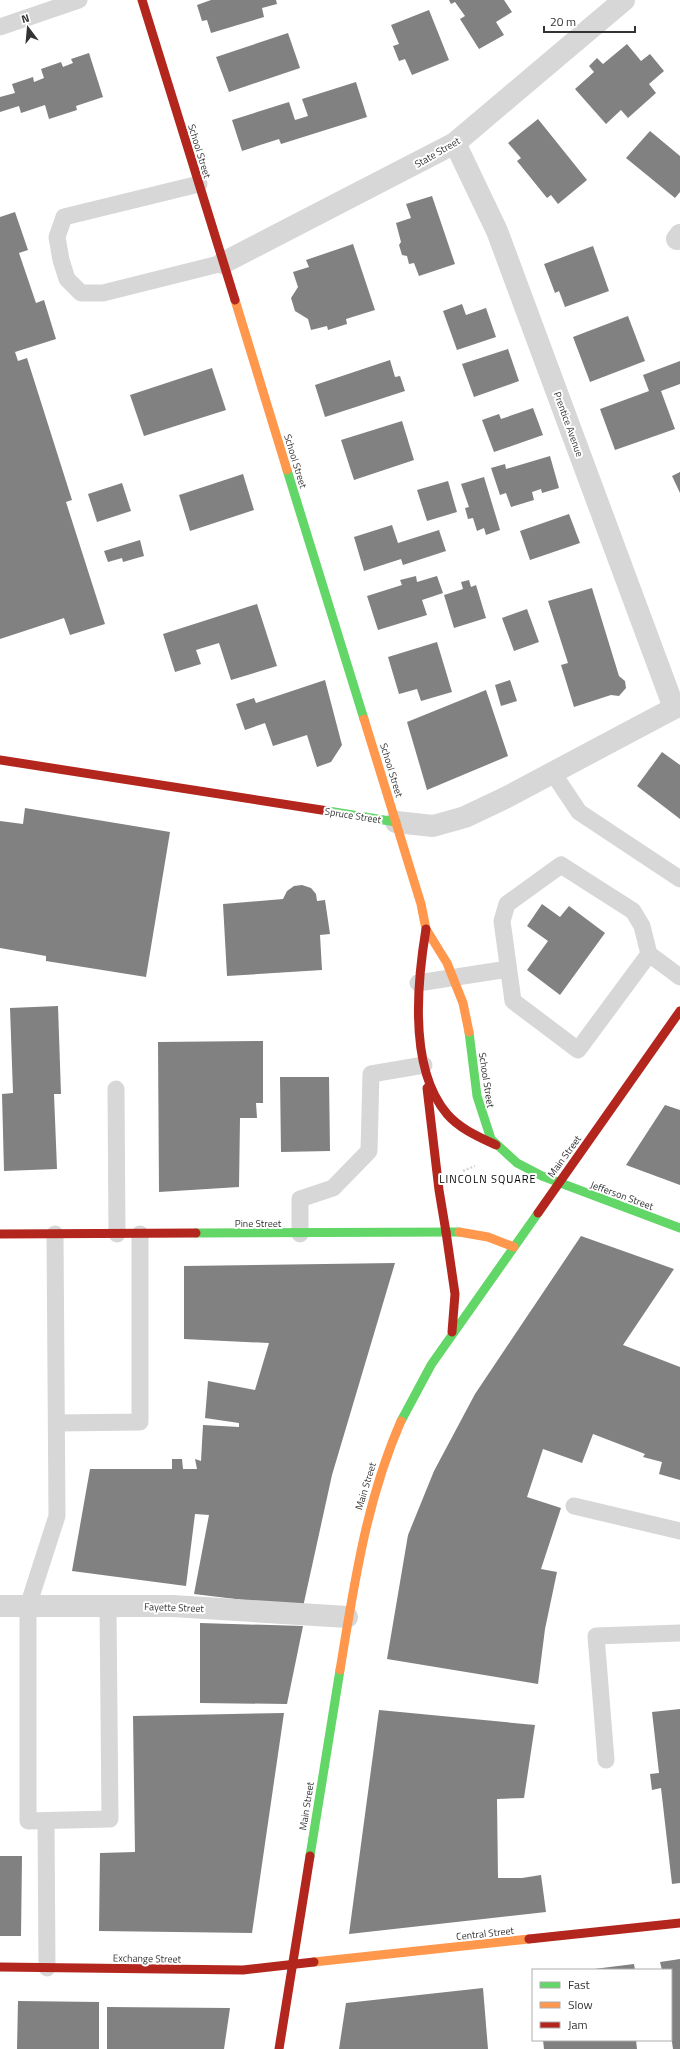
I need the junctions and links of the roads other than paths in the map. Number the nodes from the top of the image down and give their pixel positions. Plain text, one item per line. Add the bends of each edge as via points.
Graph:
1 (79, 0) edge
2 (142, 0) edge
3 (624, 0) edge
4 (0, 27) edge
5 (456, 143) junction
6 (199, 184) junction
7 (223, 263) junction
8 (677, 706) edge
9 (0, 760) edge
10 (553, 772) junction
11 (396, 822) junction
12 (680, 879) edge
13 (426, 929) junction
14 (649, 954) junction
15 (508, 969) junction
16 (453, 977) junction
17 (680, 977) edge
18 (418, 983) junction
19 (680, 1012) edge
20 (424, 1065) junction
21 (116, 1089) dead end
22 (496, 1145) junction
23 (557, 1184) junction
24 (680, 1228) edge
25 (446, 1232) junction
26 (0, 1234) edge
27 (55, 1234) junction
28 (117, 1234) junction
29 (140, 1234) junction
30 (300, 1234) junction
31 (514, 1247) junction
32 (452, 1336) junction
33 (57, 1424) junction
34 (574, 1506) dead end
35 (680, 1531) edge
36 (0, 1606) edge
37 (28, 1606) junction
38 (108, 1606) junction
39 (348, 1617) junction
40 (680, 1633) edge
41 (606, 1760) dead end
42 (46, 1821) junction
43 (680, 1923) edge
44 (293, 1966) junction
45 (0, 1967) edge
46 (47, 1968) junction
47 (279, 2049) edge

1 - 4 lane
2 - 6 main road, School Street
3 - 5 street, State Street
5 - 7 street, State Street
5 - 8 street, Prentice Avenue via 497,231
6 - 7 main road, School Street
6 - 7 lane via 64,217 57,237 67,279 81,293 103,293
7 - 11 main road, School Street
8 - 10 street, Spruce Street
9 - 11 main road, Spruce Street
10 - 11 street, Spruce Street via 505,798 454,821 424,826
10 - 12 lane via 579,812
11 - 13 main road, School Street via 420,899
13 - 16 main road, School Street
13 - 18 main road, School Street
14 - 15 lane via 578,1050 513,1001
14 - 15 lane via 642,926 633,911 561,865 507,904 502,921
14 - 17 lane
15 - 16 lane
16 - 18 lane
16 - 22 main road, School Street via 466,1018 483,1119
18 - 20 main road, School Street
19 - 23 main road, Main Street
20 - 22 main road, School Street via 433,1093 446,1114 468,1132
20 - 25 main road
20 - 30 lane via 371,1074 369,1151 333,1188 300,1199
21 - 28 lane
22 - 23 main road, School Street via 517,1163
23 - 24 main road, Jefferson Street
23 - 31 main road, Main Street
25 - 30 main road, Pine Street
25 - 31 main road, Pine Street via 481,1236
25 - 32 main road via 456,1286
26 - 27 main road, Pine Street
27 - 28 main road, Pine Street
27 - 33 lane
28 - 29 main road, Pine Street
29 - 30 main road, Pine Street
29 - 33 lane via 140,1422
31 - 32 main road, Main Street
32 - 39 main road, Main Street via 410,1401 382,1467 365,1524
33 - 37 lane via 56,1516
34 - 35 lane
36 - 37 street, Fayette Street
37 - 38 street, Fayette Street
37 - 42 lane via 28,1821
38 - 39 street, Fayette Street via 173,1606
38 - 42 lane via 110,1819
39 - 44 main road, Main Street
40 - 41 lane via 596,1636
42 - 46 lane
43 - 44 main road, Central Street
44 - 46 main road, Exchange Street via 243,1970
44 - 47 main road, Main Street
45 - 46 main road, Exchange Street

